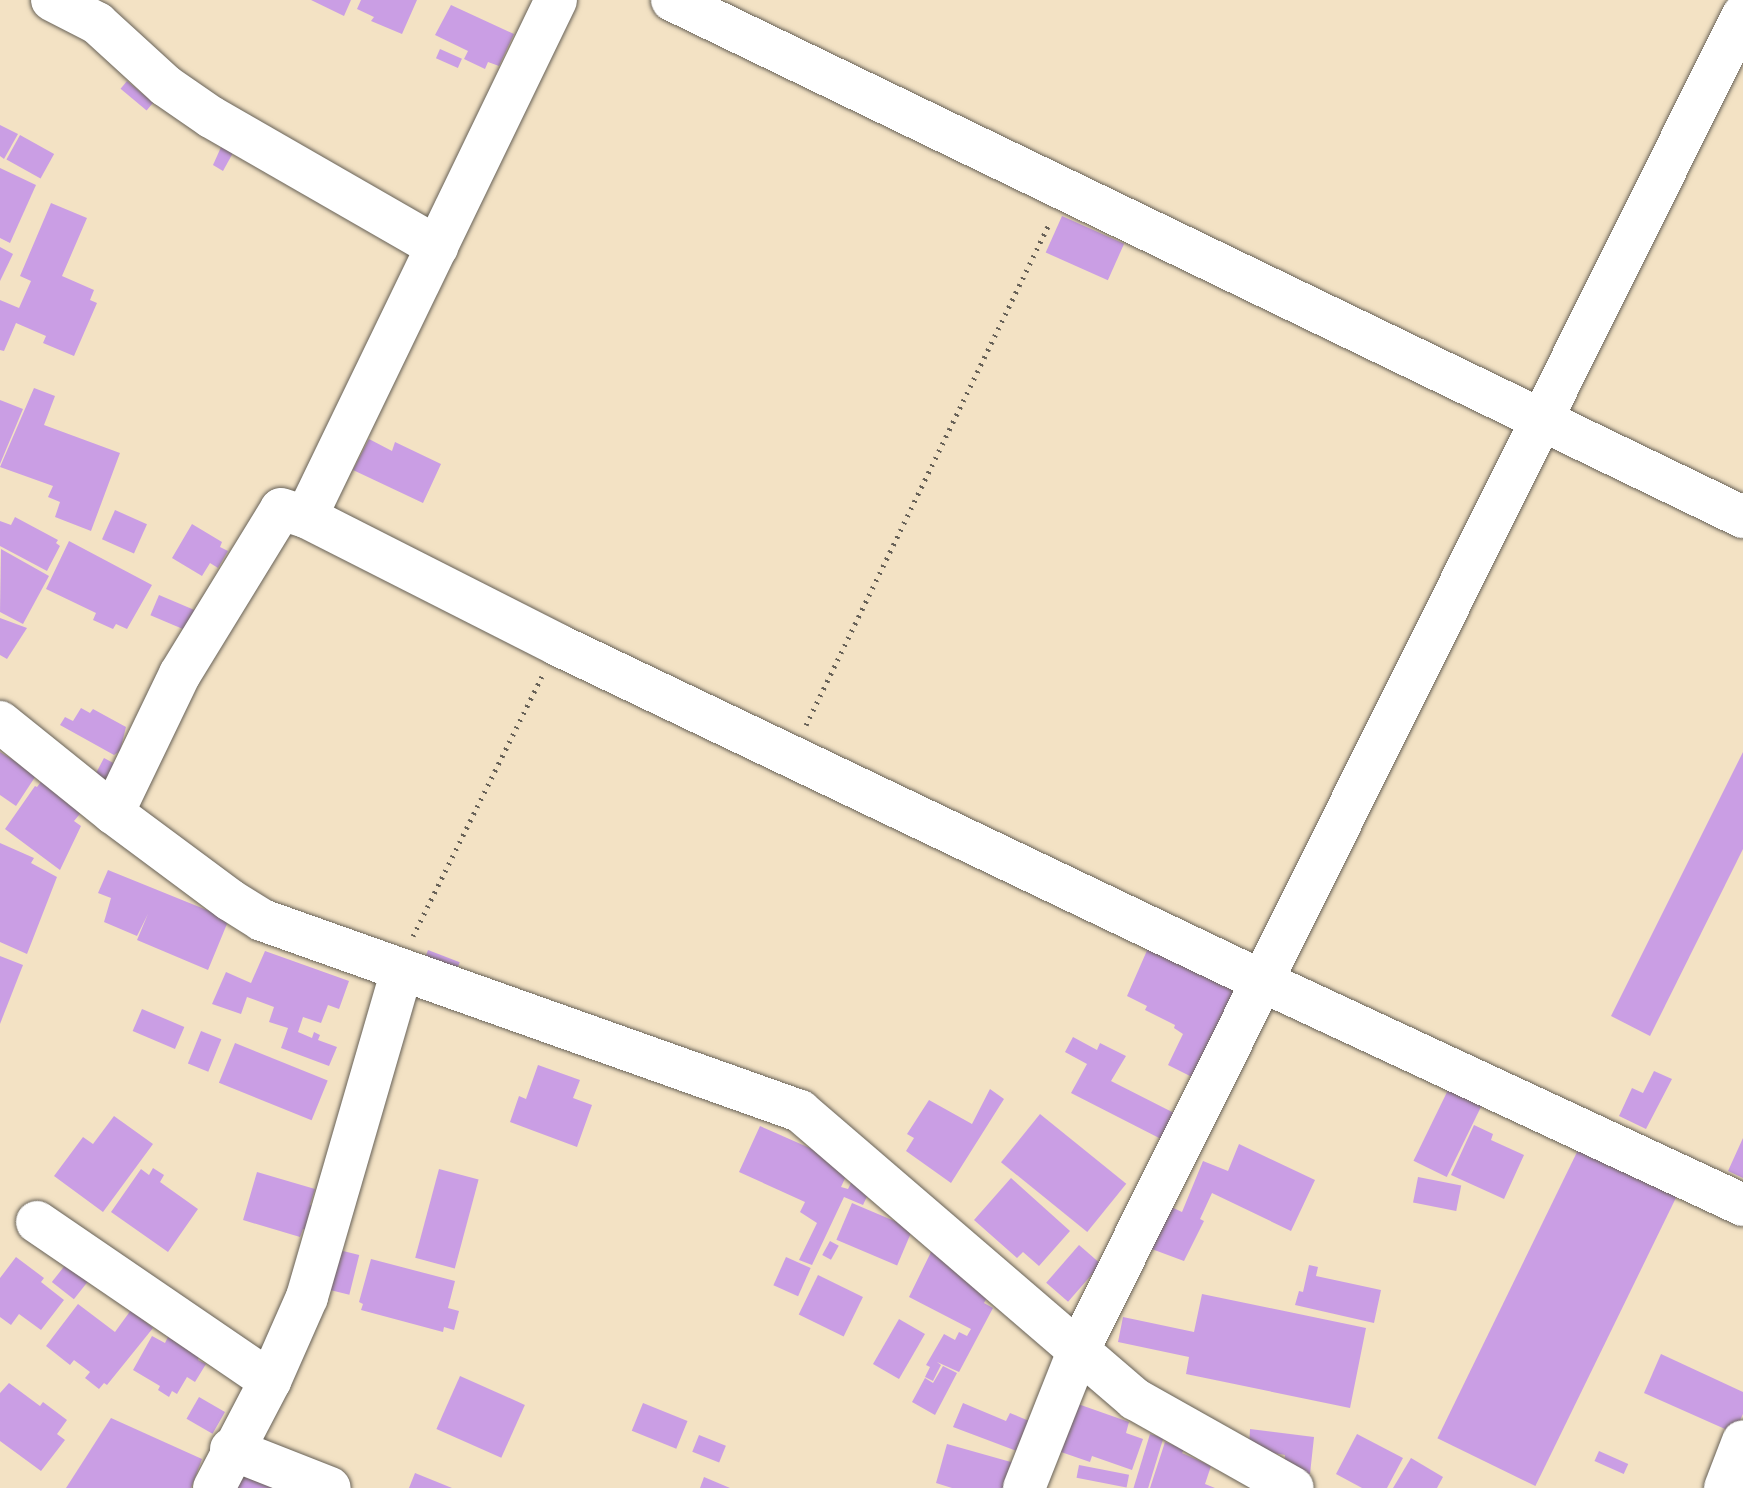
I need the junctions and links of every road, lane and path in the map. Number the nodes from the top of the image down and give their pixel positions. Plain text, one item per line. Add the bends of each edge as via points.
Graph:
1 (52, 0) edge
2 (556, 0) edge
3 (672, 0) edge
4 (1743, 15) edge
5 (1066, 189) junction
6 (437, 247) junction
7 (1543, 419) junction
8 (306, 517) junction
9 (1743, 517) edge
10 (558, 645) junction
11 (0, 722) edge
12 (792, 754) junction
13 (113, 813) junction
14 (402, 971) junction
15 (1264, 982) junction
16 (1743, 1205) edge
17 (37, 1222) dead end
18 (1079, 1349) junction
19 (270, 1381) junction
20 (1743, 1441) edge
21 (231, 1449) junction
22 (214, 1488) edge
23 (330, 1488) edge
24 (1024, 1488) edge
25 (1293, 1488) edge
26 (1725, 1488) edge

1 - 6 street via 97,23 166,86 211,117
2 - 6 street
3 - 5 street
4 - 7 street
5 - 7 street
5 - 12 path
6 - 8 street
7 - 9 street
7 - 15 street
8 - 10 street
8 - 13 street via 281,509 180,674
10 - 12 street
10 - 14 path via 408,947
11 - 13 street
12 - 15 street
13 - 14 street via 262,920
14 - 18 street via 800,1111
14 - 19 street via 307,1297
15 - 16 street
15 - 18 street
17 - 19 street
18 - 24 street
18 - 25 street via 1135,1399
19 - 21 street
20 - 26 street
21 - 22 street
21 - 23 street

